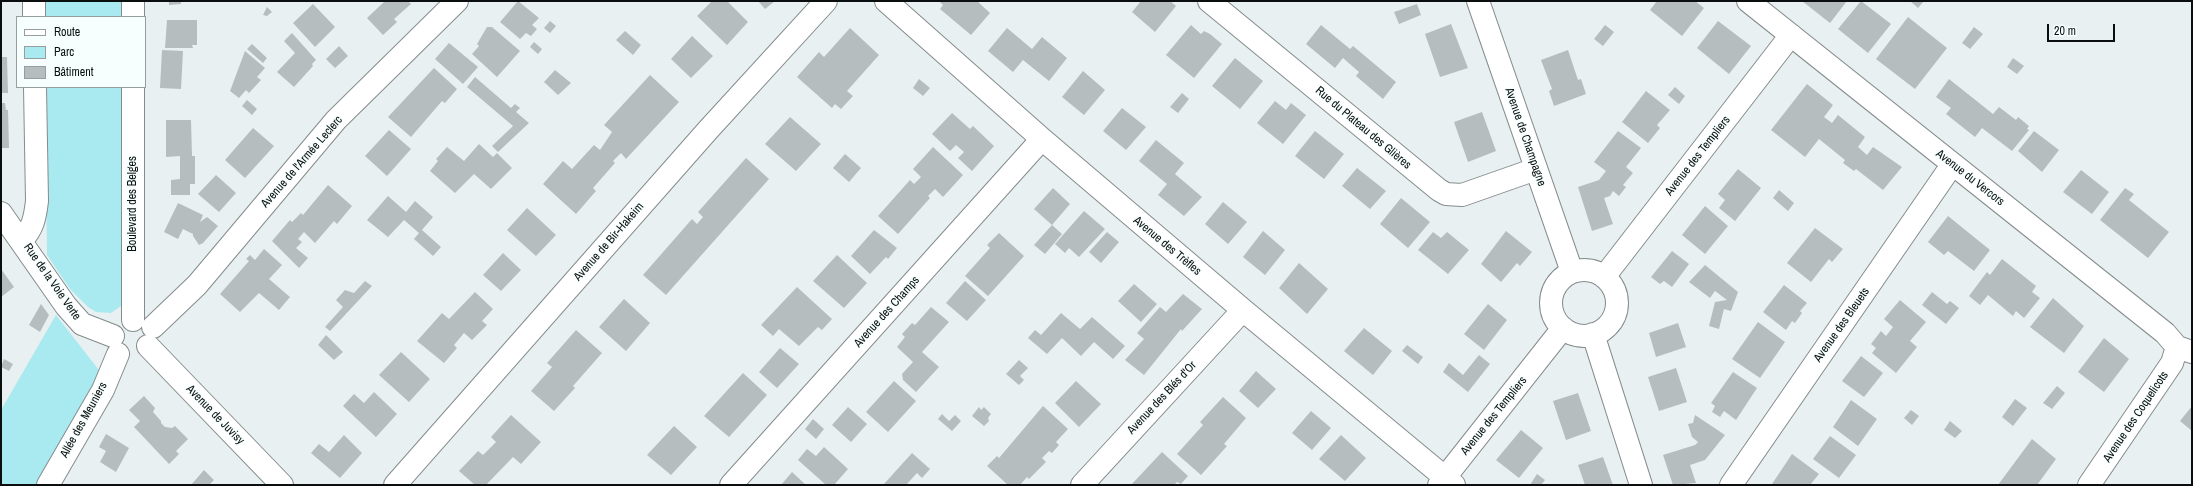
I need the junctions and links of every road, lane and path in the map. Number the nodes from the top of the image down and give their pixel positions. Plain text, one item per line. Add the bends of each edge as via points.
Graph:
1 (34, 1) edge
2 (133, 1) edge
3 (457, 1) edge
4 (826, 1) edge
5 (886, 1) edge
6 (1209, 1) edge
7 (1478, 1) edge
8 (1748, 1) edge
9 (34, 16) edge
10 (133, 16) edge
11 (1791, 35) junction
12 (35, 88) edge
13 (133, 88) edge
14 (1042, 139) junction
15 (1952, 165) junction
16 (1536, 169) junction
17 (1, 213) edge
18 (22, 240) junction
19 (1572, 272) junction
20 (1604, 277) junction
21 (1243, 310) junction
22 (1563, 328) junction
23 (145, 331) junction
24 (1593, 334) junction
25 (116, 345) joint
26 (2184, 350) edge
27 (1446, 482) edge
28 (48, 485) edge
29 (282, 485) edge
30 (395, 485) edge
31 (731, 485) edge
32 (1082, 485) edge
33 (1641, 485) edge
34 (1731, 485) edge
35 (2089, 485) edge

1 - 9 street
2 - 10 street
3 - 23 street, Avenue de l'Armée Leclerc via 336,120 197,285
4 - 30 street, Avenue de Bir-Hakeim via 708,130
5 - 14 street, Avenue des Trèfles
6 - 16 street, Rue du Plateau des Glières via 1446,194 1462,195
7 - 16 street, Avenue de Champagne
8 - 11 street, Avenue du Vercors
11 - 15 street, Avenue du Vercors
11 - 20 street, Avenue des Templiers
12 - 18 street via 37,201 31,230
13 - 23 street, Boulevard des Belges
14 - 21 street, Avenue des Trèfles
14 - 31 street, Avenue des Champs
15 - 26 street, Avenue du Vercors
15 - 34 street, Avenue des Bleuets
16 - 19 street, Avenue de Champagne
17 - 18 street, Rue de la Voie Verte
18 - 25 street, Rue de la Voie Verte via 66,306 82,324
19 - 20 street via 1592,270
19 - 22 street via 1561,278 1554,287 1551,298 1555,319
20 - 24 street via 1615,293 1615,314 1601,331
21 - 27 street, Avenue des Trèfles
21 - 32 street, Avenue des Blés d'Or
22 - 24 street via 1581,336
22 - 27 street, Avenue des Templiers
23 - 29 street, Avenue de Juvisy
24 - 33 street
25 - 28 street, Allée des Meuniers via 103,390
26 - 35 street, Avenue des Coquelicots via 2172,363

